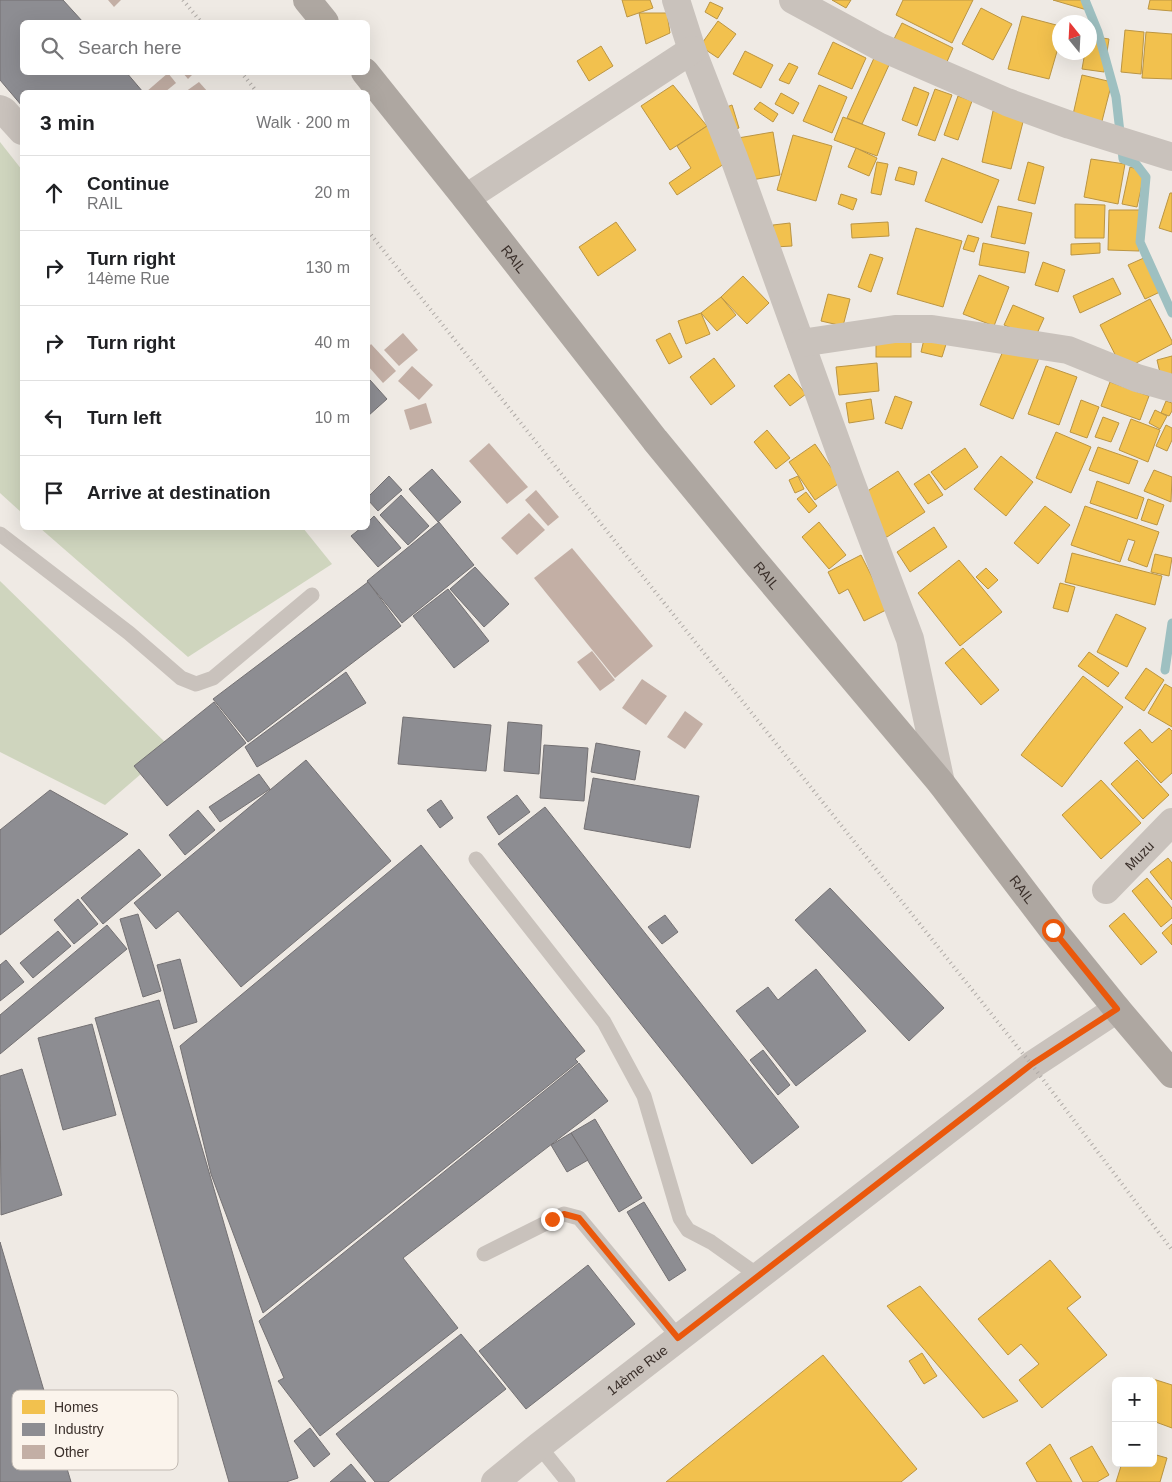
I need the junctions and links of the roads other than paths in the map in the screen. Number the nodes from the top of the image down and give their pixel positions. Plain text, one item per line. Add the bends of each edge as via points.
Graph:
1 (306, 0) edge
2 (676, 0) edge
3 (793, 0) edge
4 (323, 20) edge
5 (692, 50) junction
6 (367, 75) edge
7 (0, 109) edge
8 (20, 129) edge
9 (1172, 157) edge
10 (466, 198) junction
11 (801, 343) junction
12 (1172, 388) edge
13 (0, 534) edge
14 (312, 595) dead end
15 (941, 783) junction
16 (1172, 822) edge
17 (476, 859) dead end
18 (1106, 890) dead end
19 (1117, 1009) junction
20 (1172, 1074) edge
21 (484, 1254) dead end
22 (759, 1276) junction
23 (678, 1338) junction
24 (540, 1446) junction
25 (495, 1482) edge
26 (568, 1482) edge

1 - 4 main road
2 - 5 street
3 - 9 street via 878,46 1007,102
5 - 10 street
5 - 11 street
6 - 10 main road, RAIL
7 - 8 street
10 - 15 main road, RAIL via 668,455
11 - 12 street via 895,329 932,329 1068,350 1137,378
11 - 15 street via 910,639
13 - 14 lane via 122,627 181,678 196,684 213,678
15 - 19 main road, RAIL
16 - 18 street, Muzu
17 - 22 lane via 604,1022 644,1096 680,1218 688,1230
19 - 20 main road, RAIL
19 - 22 street, 14ème Rue via 1032,1064
21 - 23 lane via 564,1214 579,1218
22 - 23 street, 14ème Rue
23 - 24 street, 14ème Rue
24 - 25 street, 14ème Rue
24 - 26 lane

